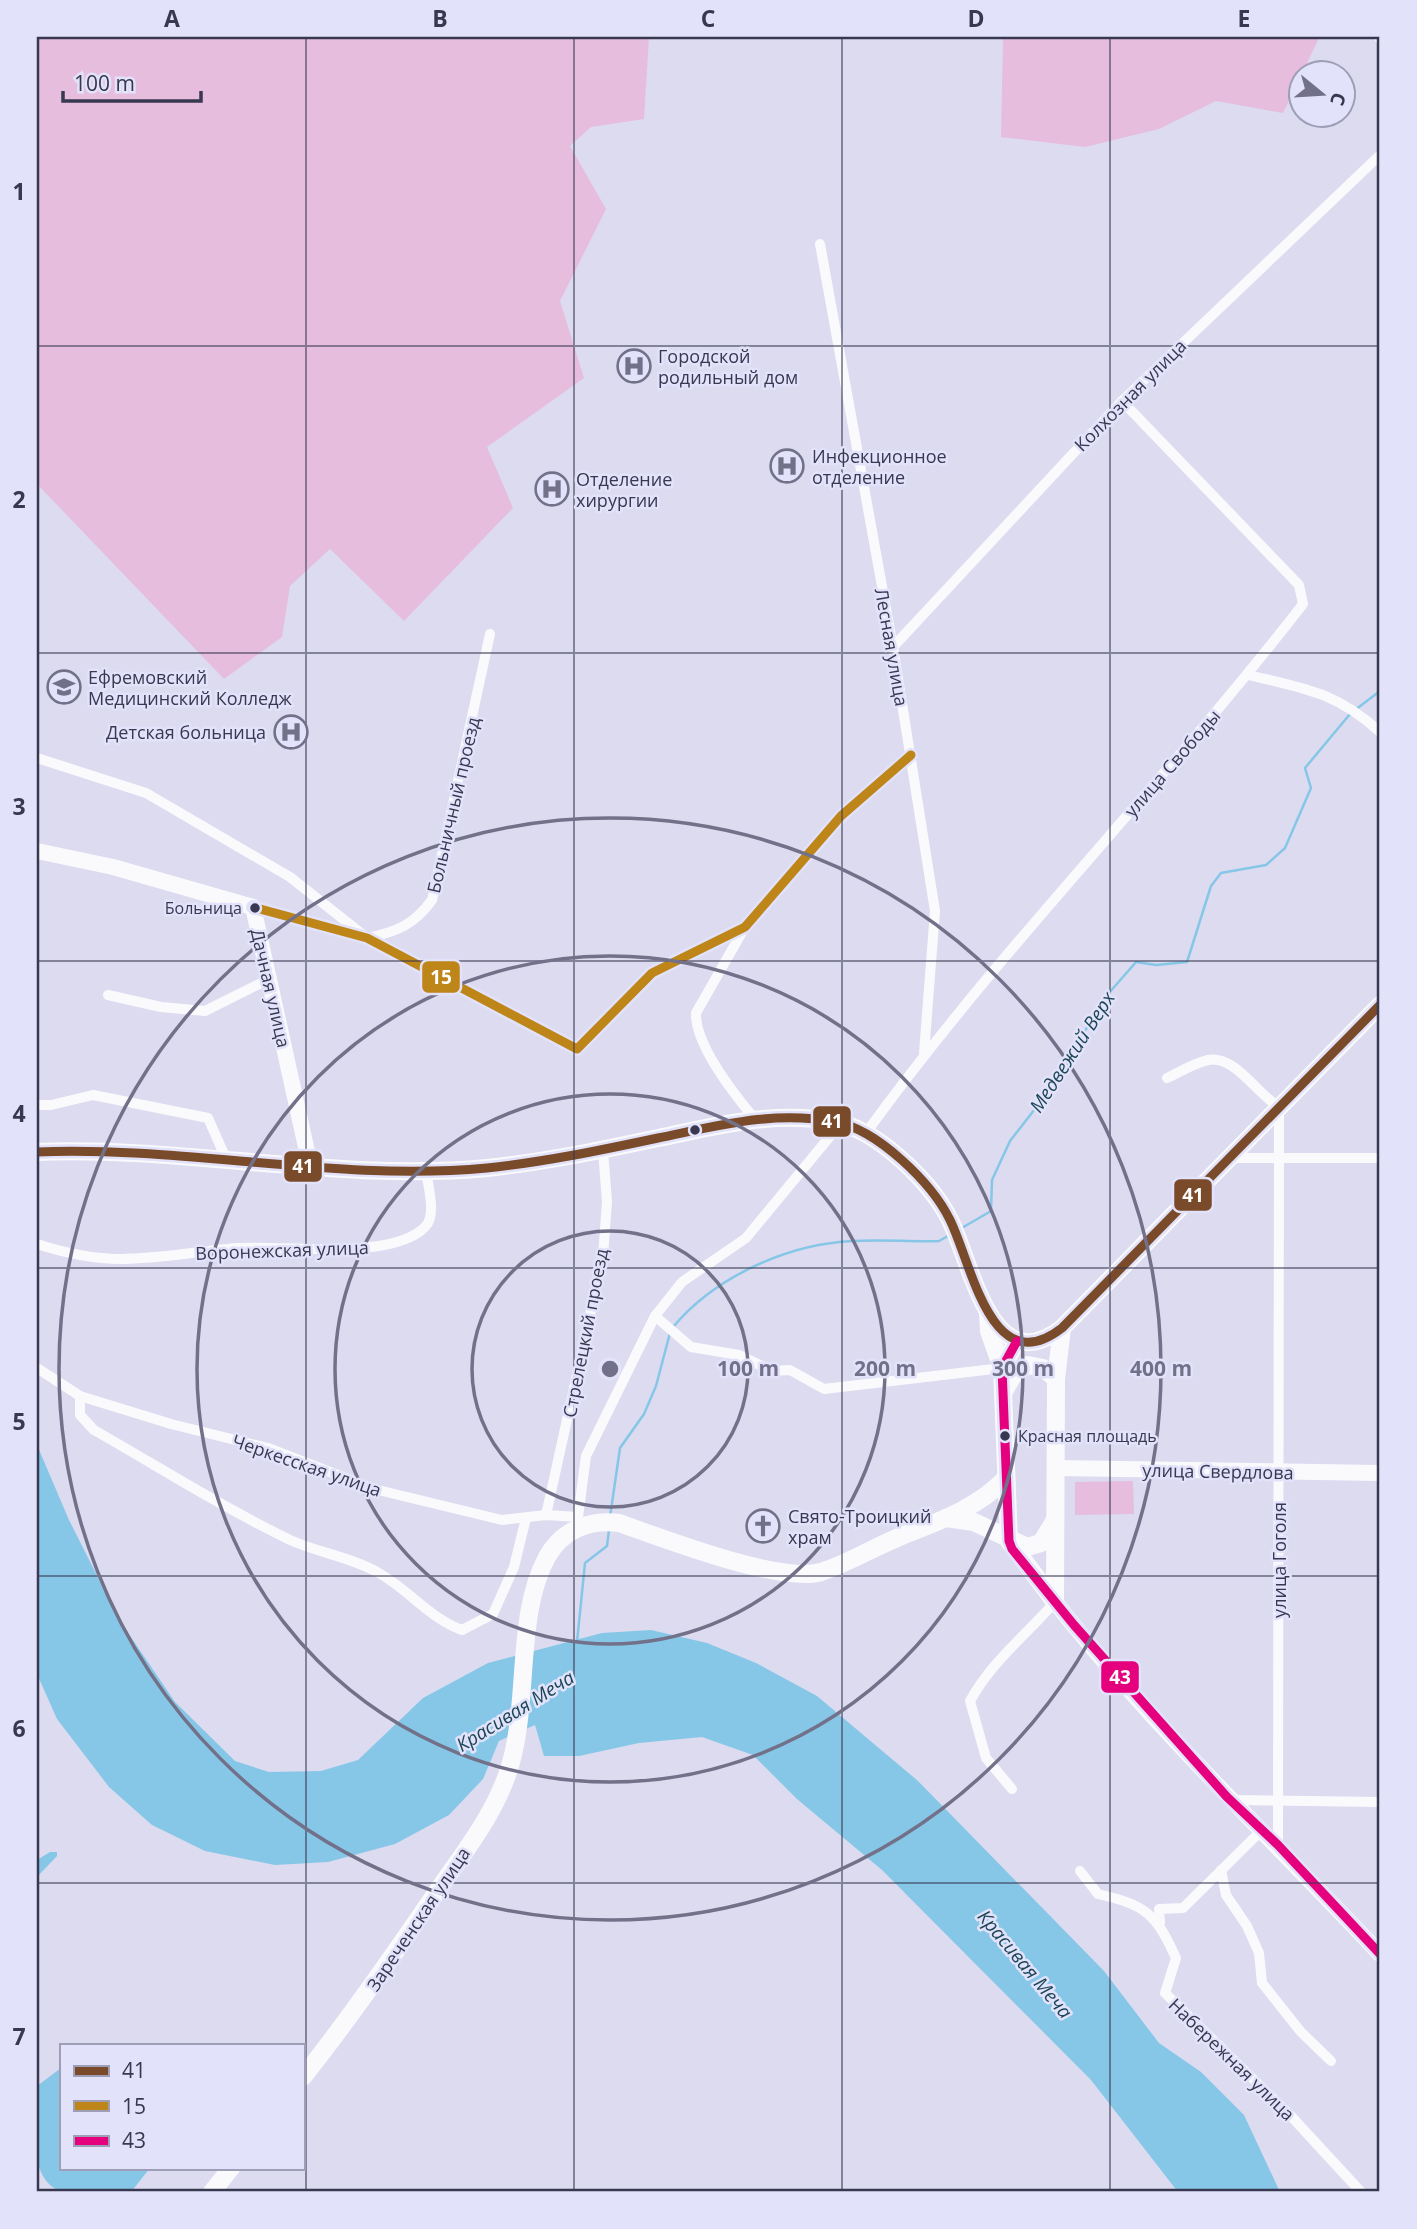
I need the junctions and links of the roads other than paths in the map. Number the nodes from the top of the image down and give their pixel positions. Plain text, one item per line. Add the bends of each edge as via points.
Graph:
1 (1380, 155) edge
2 (820, 244) dead end
3 (1122, 401) junction
4 (490, 634) dead end
5 (893, 647) junction
6 (1248, 675) junction
7 (1380, 732) edge
8 (911, 755) junction
9 (37, 758) edge
10 (37, 851) edge
11 (253, 907) junction
12 (746, 927) junction
13 (367, 938) junction
14 (269, 979) junction
15 (108, 995) dead end
16 (1380, 1005) edge
17 (924, 1053) junction
18 (1167, 1078) dead end
19 (37, 1105) edge
20 (1279, 1107) junction
21 (754, 1118) junction
22 (841, 1123) junction
23 (866, 1133) junction
24 (603, 1150) junction
25 (37, 1152) edge
26 (1280, 1157) junction
27 (1231, 1158) junction
28 (1380, 1158) edge
29 (227, 1161) junction
30 (310, 1165) junction
31 (426, 1171) junction
32 (37, 1244) edge
33 (988, 1313) junction
34 (655, 1316) junction
35 (1062, 1328) junction
36 (1017, 1341) junction
37 (1036, 1343) junction
38 (37, 1368) edge
39 (1002, 1368) junction
40 (1056, 1379) junction
41 (1003, 1393) junction
42 (80, 1396) junction
43 (1056, 1468) junction
44 (1280, 1472) junction
45 (1380, 1473) edge
46 (1006, 1478) junction
47 (546, 1515) junction
48 (526, 1518) junction
49 (946, 1518) junction
50 (1056, 1518) junction
51 (578, 1522) junction
52 (1009, 1541) junction
53 (1055, 1602) junction
54 (1012, 1789) dead end
55 (1231, 1800) junction
56 (1278, 1801) junction
57 (1380, 1802) edge
58 (1261, 1831) junction
59 (1278, 1845) junction
60 (1222, 1870) junction
61 (1080, 1871) dead end
62 (1160, 1923) junction
63 (1380, 1954) edge
64 (1331, 2061) dead end
65 (304, 2076) edge
66 (229, 2170) edge
67 (212, 2192) edge
68 (1361, 2192) edge

1 - 3 street, Колхозная улица
2 - 5 street, Лесная улица
3 - 5 street, Колхозная улица
3 - 6 street, улица Свободы via 1299,585 1303,604
4 - 13 street, Больничный проезд via 432,900 420,916 398,931
5 - 8 street, Лесная улица
6 - 7 street via 1324,693 1357,711
6 - 17 street, улица Свободы
8 - 12 street via 841,816
8 - 17 street, Лесная улица via 935,911
9 - 13 street via 146,793 290,877
10 - 11 main road, Дачная улица via 113,867
11 - 13 street
11 - 14 main road, Дачная улица
12 - 13 street via 652,973 577,1049
12 - 21 street via 696,1013 696,1026 730,1089
14 - 15 street via 205,1011
14 - 30 main road, Дачная улица
16 - 20 main road
17 - 23 street, улица Свободы
18 - 20 street via 1209,1059 1228,1062
19 - 29 street via 93,1095 208,1118
20 - 26 street, улица Гоголя
20 - 27 main road
21 - 22 main road via 792,1116
21 - 24 main road
22 - 23 main road
22 - 34 street via 746,1238 681,1282
23 - 33 main road via 931,1189 950,1220
24 - 31 main road via 488,1168
24 - 47 street, Стрелецкий проезд via 607,1202 603,1256
25 - 29 main road
26 - 27 street
26 - 28 street
26 - 44 street, улица Гоголя
27 - 35 main road
29 - 30 main road
30 - 31 main road
31 - 32 street, Воронежская улица via 432,1217 425,1228 371,1248 240,1248 119,1259
33 - 36 main road
33 - 39 main road
34 - 39 street via 691,1347 739,1355 772,1371 790,1370 824,1389
34 - 51 street via 586,1456
35 - 37 main road
35 - 40 main road
36 - 37 main road
36 - 39 main road
37 - 40 main road
38 - 42 street, Черкесская улица
39 - 41 main road
40 - 41 main road via 1043,1368 1028,1365 1014,1374
40 - 43 main road
41 - 46 main road
42 - 48 street, Черкесская улица via 268,1448 374,1489 502,1520
42 - 48 street via 80,1415 94,1430 242,1516 381,1574 442,1622 462,1630 493,1614 514,1567
43 - 44 main road, улица Свердлова
43 - 50 main road
44 - 45 main road, улица Свердлова
44 - 56 street, улица Гоголя
46 - 49 main road via 993,1492
46 - 52 main road
47 - 48 street, Черкесская улица
47 - 51 street, Черкесская улица
49 - 51 main road via 818,1573 741,1564 619,1523
49 - 52 main road via 974,1522
50 - 52 main road via 1041,1543 1027,1547
50 - 53 main road
51 - 65 main road, Зареченская улица via 547,1558 533,1596 514,1750 500,1791 357,2009
52 - 53 main road
53 - 54 street via 989,1669 970,1701 986,1758
53 - 55 main road
55 - 56 street
55 - 58 main road
56 - 57 street
56 - 59 street, улица Гоголя
58 - 59 main road
58 - 60 street
59 - 63 main road
60 - 62 street via 1183,1908 1159,1909
60 - 64 street via 1226,1895 1259,1953 1262,1983
61 - 62 street via 1098,1894 1126,1900
62 - 68 street, Набережная улица via 1176,1958 1164,1993 1290,2115
66 - 67 main road

